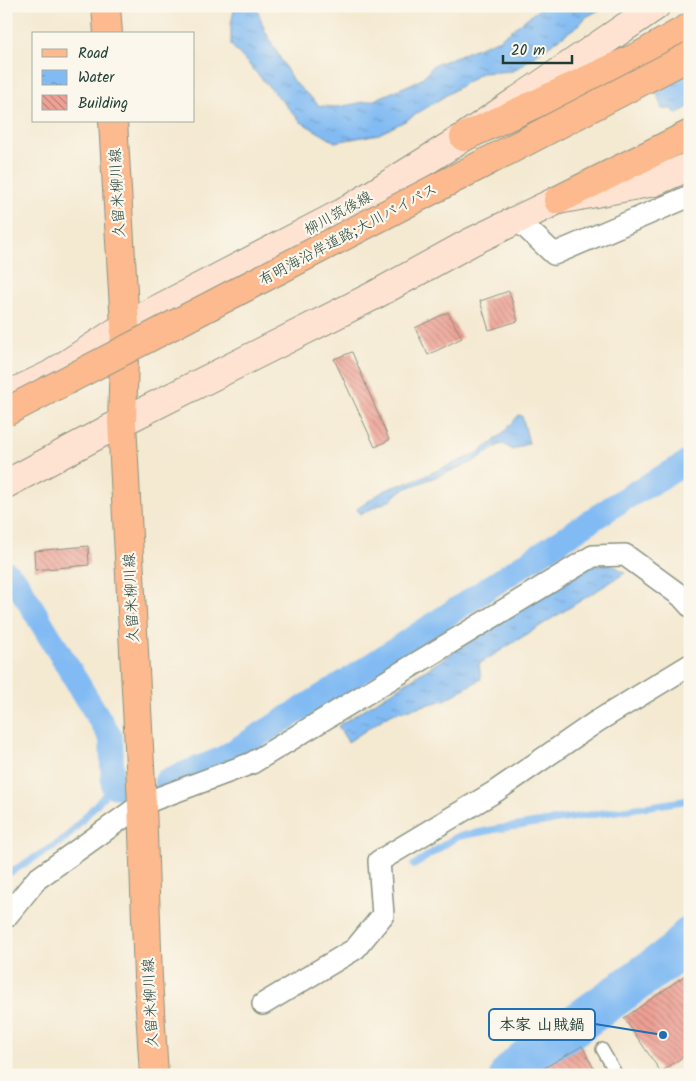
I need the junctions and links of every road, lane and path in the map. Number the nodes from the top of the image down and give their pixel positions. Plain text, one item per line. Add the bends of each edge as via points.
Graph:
1 (106, 6) edge
2 (656, 6) edge
3 (690, 27) edge
4 (108, 32) edge
5 (690, 56) edge
6 (690, 70) edge
7 (113, 122) edge
8 (690, 134) edge
9 (464, 137) junction
10 (690, 166) edge
11 (690, 196) edge
12 (558, 200) junction
13 (518, 220) junction
14 (125, 326) junction
15 (6, 396) edge
16 (6, 412) edge
17 (122, 422) junction
18 (6, 426) edge
19 (6, 484) edge
20 (690, 606) edge
21 (690, 665) edge
22 (142, 804) junction
23 (6, 917) edge
24 (263, 1004) dead end
25 (602, 1049) dead end
26 (154, 1075) edge
27 (617, 1075) edge

1 - 4 main road
2 - 9 main road, 柳川筑後線
3 - 9 main road via 640,56
5 - 16 main road, 有明海沿岸道路;大川バイパス, bridge
6 - 18 main road, 有明海沿岸道路;大川バイパス
7 - 14 main road, 久留米柳川線
8 - 12 main road
9 - 14 main road, 柳川筑後線 via 344,212
10 - 12 main road via 654,182
11 - 13 street via 554,254
12 - 13 main road
13 - 17 main road
14 - 15 main road, 柳川筑後線 via 50,375
14 - 17 main road, 久留米柳川線
17 - 19 main road
17 - 22 main road, 久留米柳川線
20 - 22 street via 626,555 592,556 252,764
21 - 24 street via 596,722 496,791 379,860 383,915 355,949
22 - 23 street via 36,879
22 - 26 main road, 久留米柳川線
25 - 27 lane

